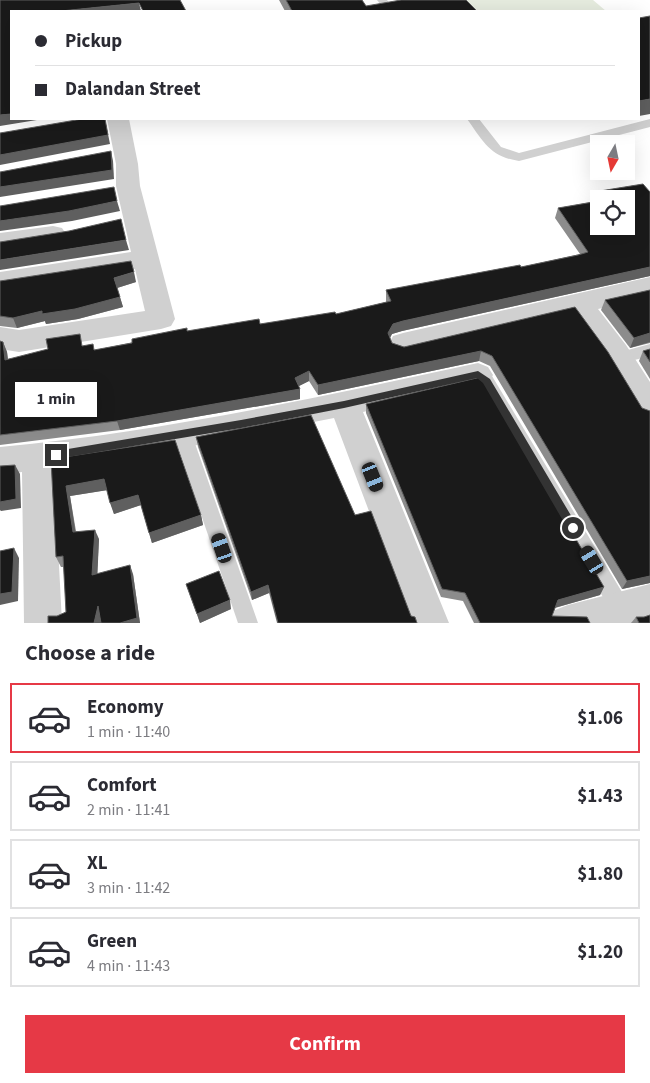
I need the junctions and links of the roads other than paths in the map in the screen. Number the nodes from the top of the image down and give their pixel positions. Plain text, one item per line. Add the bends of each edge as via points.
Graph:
1 (118, 120) edge
2 (474, 120) edge
3 (649, 124) edge
4 (136, 217) junction
5 (108, 223) edge
6 (72, 231) edge
7 (0, 242) edge
8 (144, 259) junction
9 (0, 281) edge
10 (650, 287) edge
11 (579, 303) junction
12 (0, 338) edge
13 (403, 344) dead end
14 (650, 350) edge
15 (619, 358) junction
16 (478, 375) joint
17 (344, 404) junction
18 (650, 408) edge
19 (182, 435) junction
20 (38, 458) junction
21 (0, 461) edge
22 (636, 606) edge
23 (43, 623) edge
24 (248, 623) edge
25 (430, 623) edge
26 (568, 623) edge

1 - 4 street via 114,152 128,164 119,187
2 - 3 lane via 499,152 508,156
4 - 5 street
4 - 8 street
6 - 7 street
8 - 9 street
8 - 12 street via 161,319 19,341
10 - 11 street
11 - 13 street
11 - 15 street
14 - 15 lane
15 - 18 street
16 - 17 street
16 - 22 lane via 486,381
17 - 19 street
17 - 25 street
19 - 20 street
19 - 24 lane
20 - 21 street
20 - 23 street
22 - 26 street

